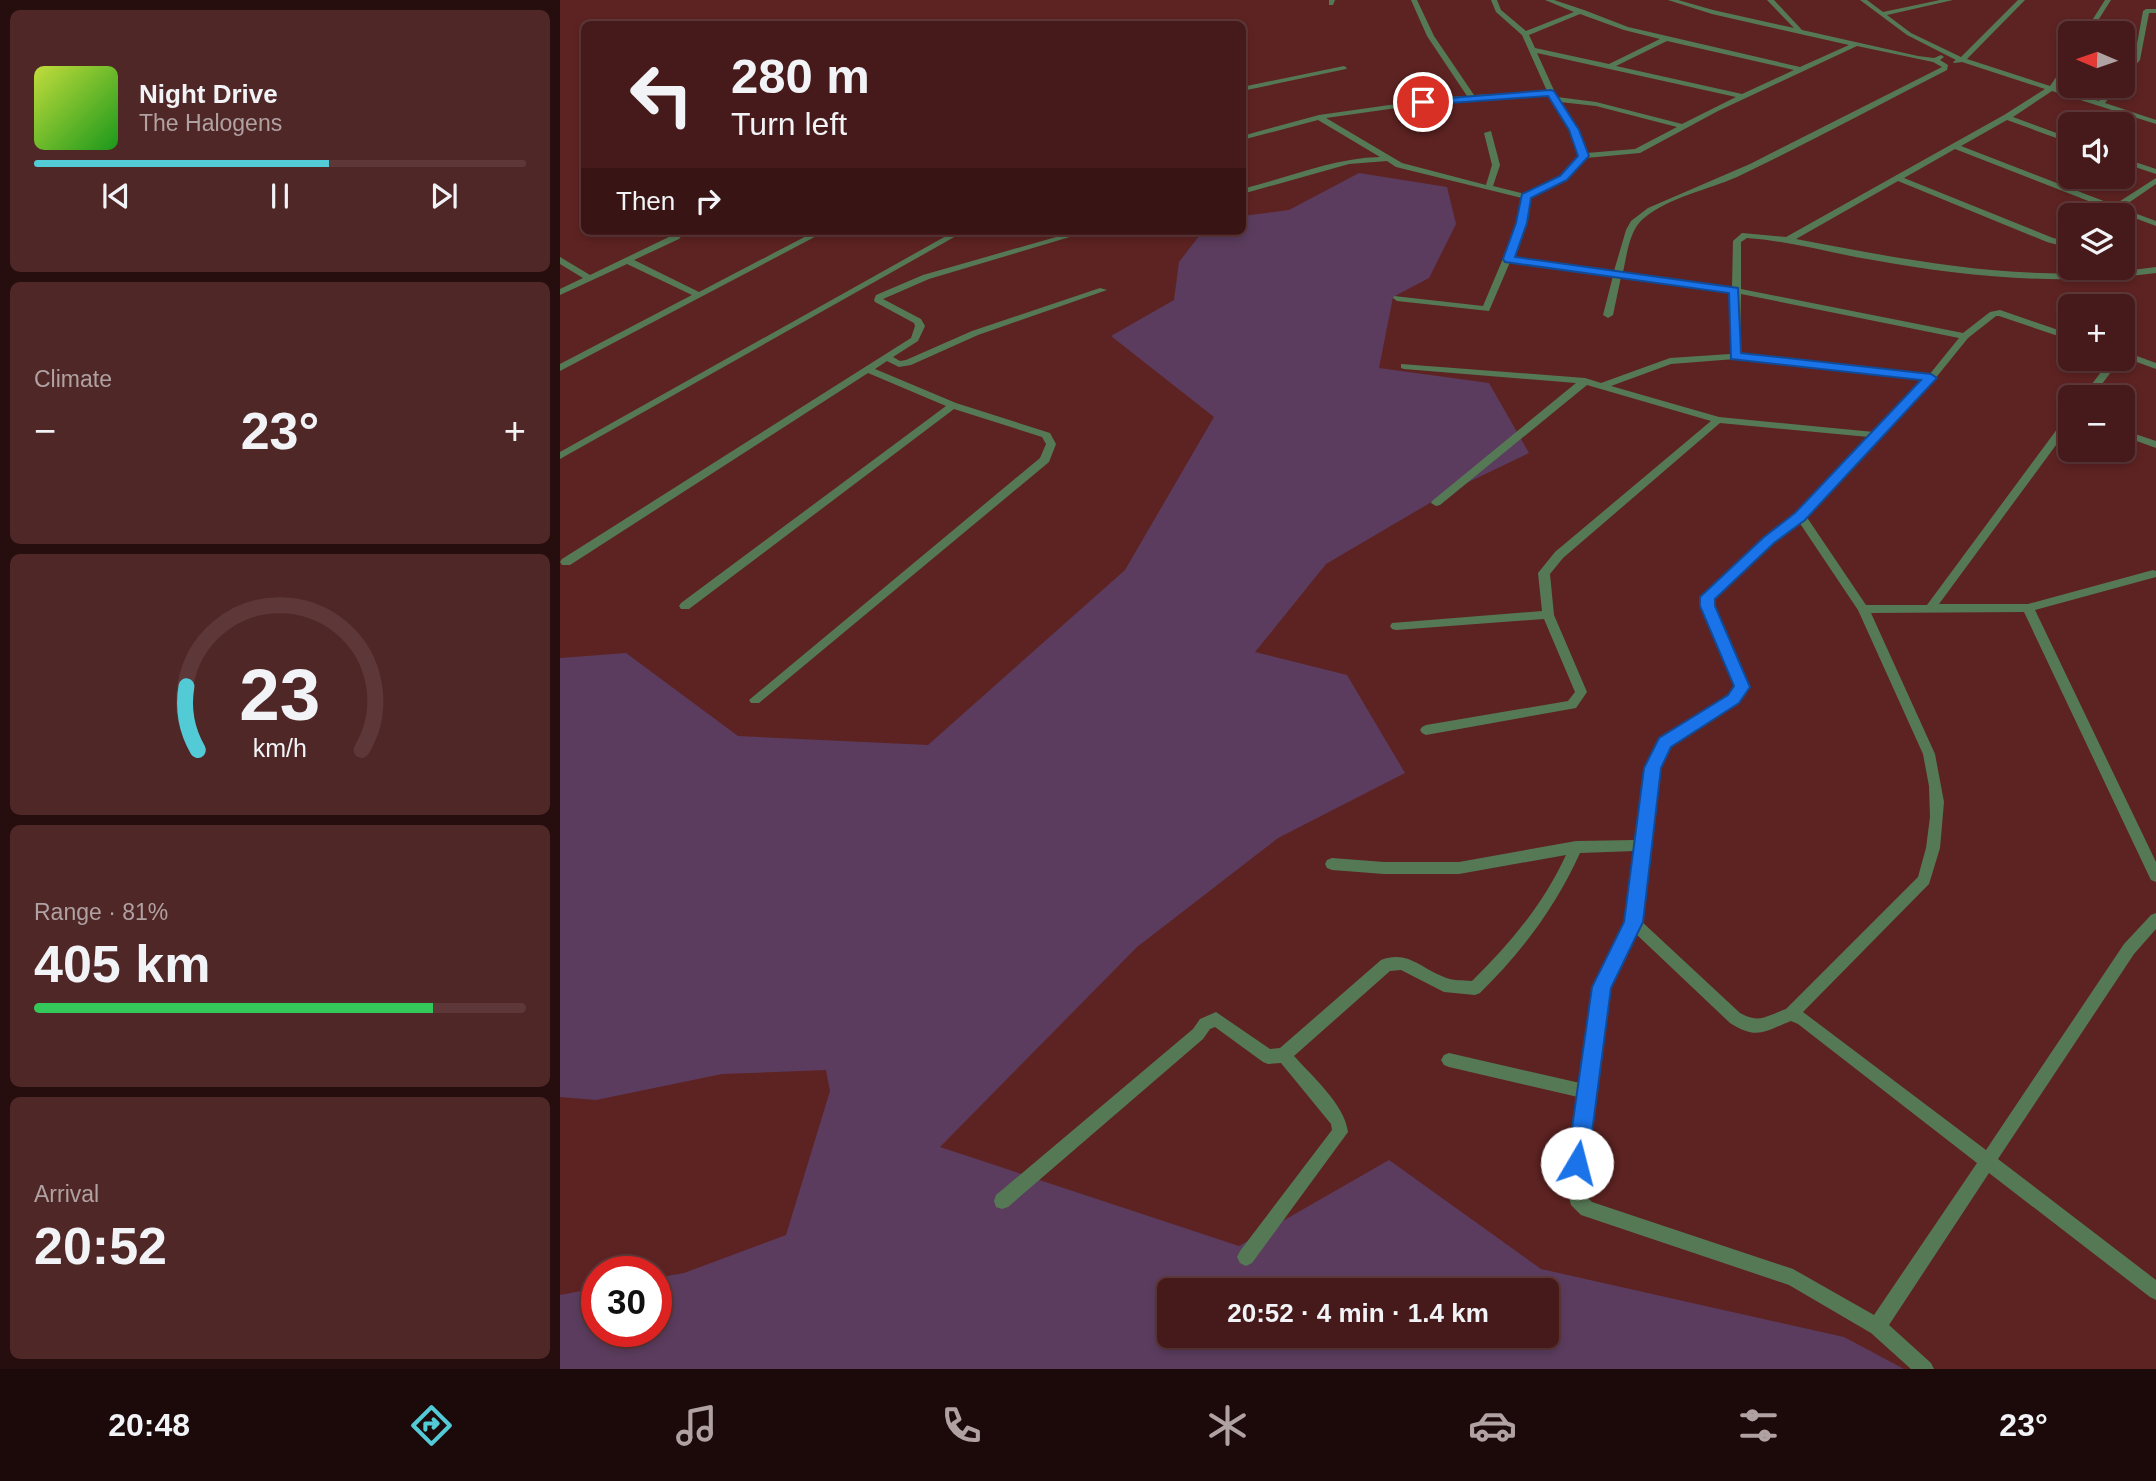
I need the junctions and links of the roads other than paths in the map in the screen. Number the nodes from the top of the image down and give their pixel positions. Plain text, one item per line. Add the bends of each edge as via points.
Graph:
1 (1414, 0) edge
2 (1494, 0) edge
3 (1548, 0) edge
4 (1671, 0) edge
5 (1770, 0) edge
6 (1863, 0) edge
7 (1950, 0) edge
8 (2022, 0) edge
9 (2108, 0) edge
10 (1690, 3) edge
11 (1582, 11) junction
12 (2156, 12) edge
13 (1880, 14) junction
14 (2095, 21) edge
15 (1799, 30) junction
16 (1525, 34) junction
17 (1665, 39) junction
18 (1856, 44) junction
19 (1534, 50) junction
20 (1948, 53) junction
21 (1935, 60) junction
22 (1962, 60) junction
23 (2135, 62) edge
24 (1946, 66) junction
25 (1609, 67) junction
26 (1344, 68) dead end
27 (1799, 69) junction
28 (2058, 79) edge
29 (2053, 87) junction
30 (1246, 88) edge
31 (1554, 96) junction
32 (1743, 96) junction
33 (1472, 97) junction
34 (2105, 98) edge
35 (2101, 103) junction
36 (1319, 117) junction
37 (2007, 117) junction
38 (2156, 122) edge
39 (1684, 126) junction
40 (1488, 133) dead end
41 (2058, 136) edge
42 (1246, 137) edge
43 (1955, 147) junction
44 (1584, 156) junction
45 (1388, 159) junction
46 (2135, 164) edge
47 (2156, 172) edge
48 (1897, 178) junction
49 (2156, 180) edge
50 (1489, 188) junction
51 (1246, 191) edge
52 (1526, 197) junction
53 (2103, 203) edge
54 (2123, 203) edge
55 (2135, 216) edge
56 (2156, 224) edge
57 (678, 235) edge
58 (814, 235) edge
59 (954, 235) edge
60 (1072, 235) edge
61 (1786, 241) junction
62 (2058, 242) edge
63 (1508, 259) junction
64 (560, 260) edge
65 (626, 260) junction
66 (2156, 270) edge
67 (1619, 275) junction
68 (589, 278) junction
69 (1103, 290) dead end
70 (1734, 290) junction
71 (560, 292) edge
72 (697, 294) junction
73 (1397, 298) dead end
74 (1608, 316) dead end
75 (2058, 333) edge
76 (1965, 336) junction
77 (1735, 356) junction
78 (886, 357) junction
79 (2135, 358) edge
80 (1404, 366) dead end
81 (2156, 366) edge
82 (560, 368) edge
83 (870, 368) junction
84 (2107, 371) edge
85 (1931, 378) junction
86 (1585, 381) junction
87 (1604, 385) junction
88 (2096, 385) edge
89 (953, 405) junction
90 (1718, 420) junction
91 (1878, 435) junction
92 (2058, 435) edge
93 (2135, 437) edge
94 (2156, 445) edge
95 (560, 456) edge
96 (1436, 503) dead end
97 (1800, 516) junction
98 (566, 562) dead end
99 (2155, 574) edge
100 (685, 607) dead end
101 (1931, 607) junction
102 (2028, 608) junction
103 (1863, 609) junction
104 (1548, 615) junction
105 (1396, 626) dead end
106 (755, 700) dead end
107 (1426, 730) dead end
108 (1643, 845) junction
109 (1576, 847) junction
110 (1332, 864) dead end
111 (2156, 876) edge
112 (2156, 919) edge
113 (1633, 922) junction
114 (1791, 1014) junction
115 (1284, 1055) junction
116 (1450, 1060) dead end
117 (1587, 1092) junction
118 (1989, 1161) junction
119 (1002, 1201) dead end
120 (1245, 1256) dead end
121 (2156, 1291) edge
122 (1877, 1327) junction
123 (1925, 1369) edge

1 - 33 street via 1435,42
2 - 16 street via 1498,11
3 - 11 street
4 - 10 street
5 - 15 street
6 - 13 street
7 - 13 street
8 - 22 street
9 - 14 street
10 - 15 street
11 - 16 street
11 - 17 street
12 - 23 street via 2146,11
13 - 20 street
15 - 18 street
16 - 19 street
17 - 25 street
17 - 27 street
18 - 21 street
18 - 27 street
19 - 25 street
19 - 31 street
20 - 21 street
20 - 22 street
21 - 24 street
22 - 24 street
22 - 29 street
24 - 67 street via 1635,221
25 - 32 street
26 - 30 street
27 - 32 street
28 - 29 street
29 - 35 street
29 - 37 street
31 - 33 street
31 - 39 street
31 - 44 street
32 - 39 street
33 - 36 street
34 - 35 street
35 - 38 street
36 - 42 street
36 - 45 street
37 - 41 street
37 - 43 street
39 - 44 street via 1637,151
40 - 50 street via 1496,165
43 - 48 street
43 - 53 street
44 - 52 street via 1563,178
45 - 50 street
45 - 51 street via 1360,158
46 - 47 street
48 - 61 street
48 - 62 street
49 - 54 street
50 - 52 street
52 - 63 street
55 - 56 street
57 - 65 street
58 - 72 street
59 - 95 street
60 - 78 street via 926,277 879,297 920,326 915,339
61 - 66 street via 2001,274 2115,277
61 - 70 street via 1739,237
63 - 67 street
63 - 73 street via 1486,309
64 - 68 street
65 - 68 street
65 - 72 street
67 - 70 street
67 - 74 street
68 - 71 street
69 - 78 street via 975,332 908,363
70 - 76 street
70 - 77 street
72 - 82 street
75 - 76 street via 2000,313
76 - 85 street
77 - 85 street
77 - 87 street via 1670,361
78 - 83 street
79 - 81 street
80 - 86 street
83 - 89 street
83 - 98 street
84 - 88 street
85 - 91 street
86 - 87 street
86 - 96 street
87 - 90 street
89 - 100 street
89 - 106 street via 1046,435 1050,453
90 - 91 street
90 - 104 street via 1551,564 1543,580
91 - 97 street
92 - 101 street
93 - 94 street
97 - 103 street
97 - 108 street via 1707,597 1742,687 1733,699 1665,742 1652,768
99 - 102 street
101 - 102 street
101 - 103 street
102 - 111 street
103 - 114 street via 1936,775 1939,815 1932,859 1924,880
104 - 105 street
104 - 107 street via 1581,692 1572,705
108 - 109 street
108 - 113 street
109 - 110 street via 1459,868
109 - 115 street via 1566,872 1521,940 1475,988 1444,985 1402,963 1386,965
112 - 118 street via 2129,948
113 - 114 street via 1748,1026 1758,1027
113 - 117 street via 1601,987
114 - 118 street
115 - 119 street via 1268,1057 1216,1019 1205,1024
115 - 120 street via 1335,1115 1340,1132
116 - 117 street
117 - 122 street via 1574,1186 1577,1199 1587,1209 1793,1278
118 - 121 street
118 - 122 street
122 - 123 street

